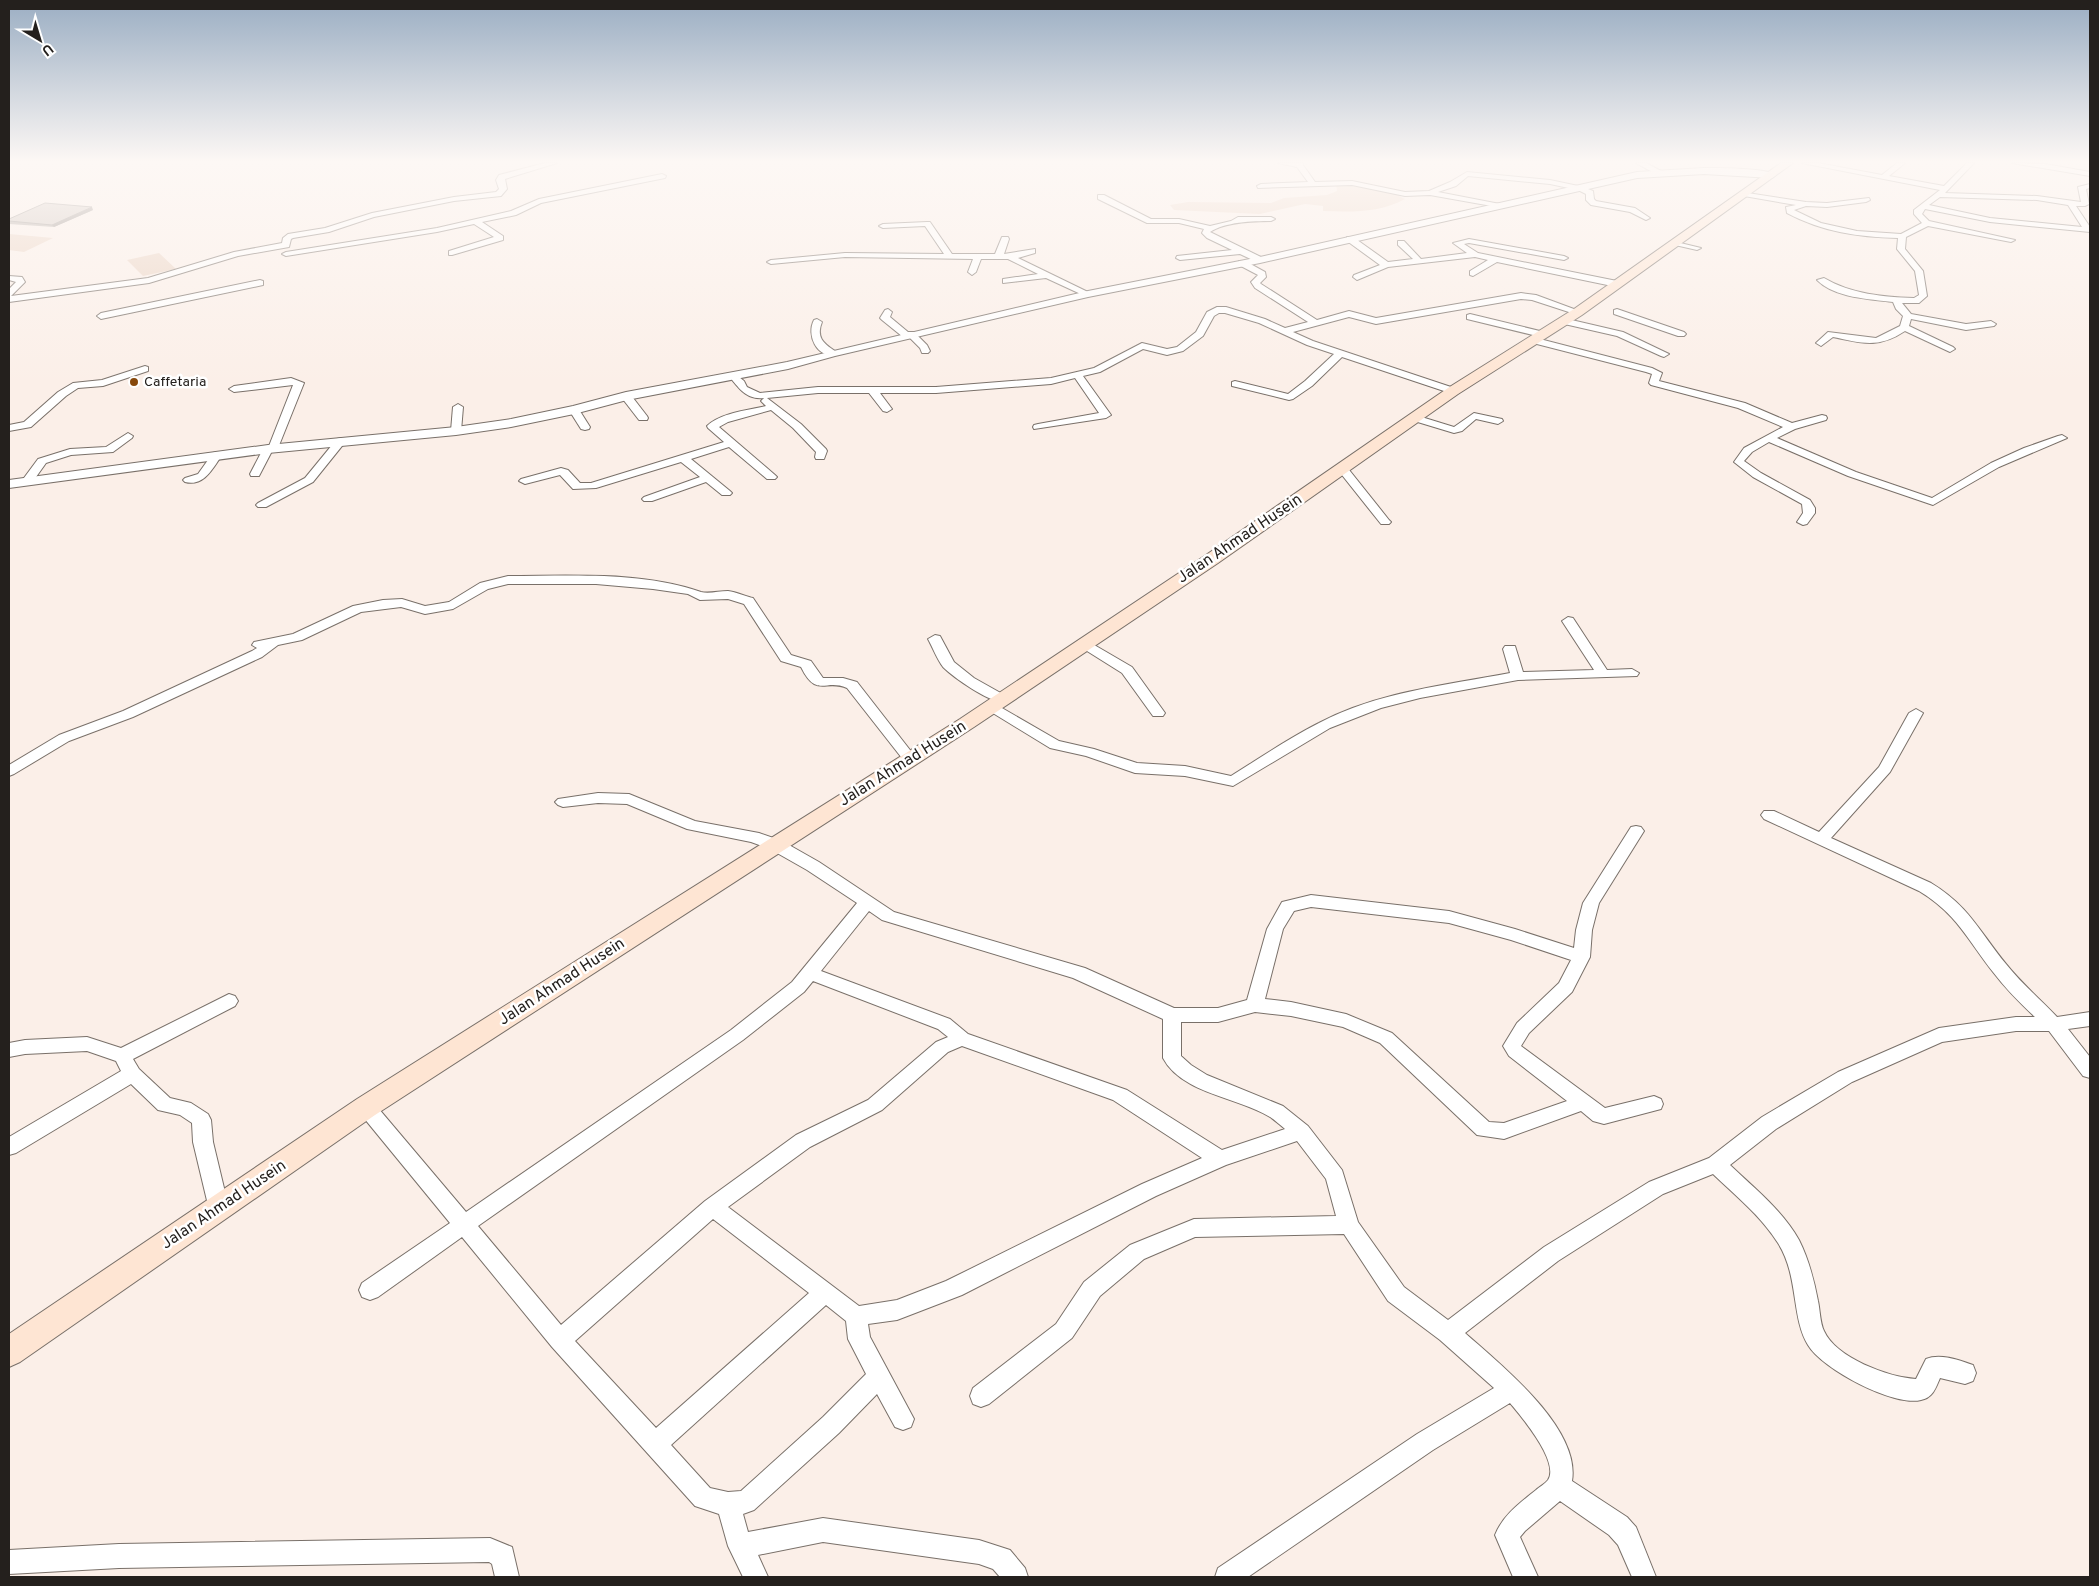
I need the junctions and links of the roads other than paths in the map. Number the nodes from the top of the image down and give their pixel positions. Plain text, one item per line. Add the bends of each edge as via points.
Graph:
1 (288, 237) edge
2 (394, 237) edge
3 (445, 237) edge
4 (499, 237) edge
5 (936, 237) edge
6 (1212, 237) edge
7 (1359, 237) edge
8 (1683, 237) edge
9 (1902, 237) edge
10 (1996, 237) edge
11 (1005, 239) dead end
12 (1350, 239) junction
13 (2011, 240) dead end
14 (1401, 243) dead end
15 (1675, 243) junction
16 (1697, 248) dead end
17 (286, 250) junction
18 (1032, 251) dead end
19 (949, 255) junction
20 (1475, 255) junction
21 (978, 256) junction
22 (999, 256) junction
23 (1009, 257) junction
24 (1242, 257) junction
25 (1180, 258) dead end
26 (1564, 258) dead end
27 (1494, 260) junction
28 (1419, 261) junction
29 (771, 262) dead end
30 (1386, 265) junction
31 (972, 272) dead end
32 (1474, 273) dead end
33 (1048, 275) junction
34 (1357, 277) dead end
35 (10, 278) dead end
36 (1821, 280) dead end
37 (1006, 281) dead end
38 (260, 283) dead end
39 (1617, 284) junction
40 (152, 292) junction
41 (1857, 293) junction
42 (9, 294) edge
43 (1088, 294) junction
44 (9, 299) edge
45 (1897, 300) junction
46 (1852, 305) dead end
47 (888, 312) dead end
48 (1616, 312) dead end
49 (101, 316) dead end
50 (1571, 316) junction
51 (1908, 316) junction
52 (1470, 317) dead end
53 (1642, 321) junction
54 (818, 322) dead end
55 (1315, 322) junction
56 (1991, 324) dead end
57 (1904, 327) junction
58 (1286, 331) junction
59 (1620, 334) junction
60 (1682, 334) dead end
61 (908, 335) junction
62 (1537, 337) junction
63 (1821, 343) dead end
64 (1950, 349) dead end
65 (925, 351) dead end
66 (832, 352) junction
67 (1340, 353) junction
68 (1664, 354) dead end
69 (146, 369) dead end
70 (734, 376) junction
71 (1078, 376) junction
72 (1235, 384) dead end
73 (984, 385) junction
74 (234, 389) dead end
75 (872, 390) junction
76 (1453, 391) junction
77 (626, 396) junction
78 (759, 396) junction
79 (990, 398) dead end
80 (772, 406) junction
81 (458, 407) dead end
82 (574, 410) junction
83 (887, 410) dead end
84 (643, 418) dead end
85 (1415, 418) junction
86 (1822, 418) dead end
87 (1498, 421) dead end
88 (585, 427) dead end
89 (1038, 427) dead end
90 (1791, 427) junction
91 (9, 428) edge
92 (456, 431) junction
93 (128, 436) dead end
94 (1768, 438) junction
95 (2062, 438) dead end
96 (341, 441) junction
97 (730, 443) junction
98 (270, 448) junction
99 (217, 455) junction
100 (820, 456) dead end
101 (682, 458) junction
102 (1342, 468) junction
103 (255, 474) dead end
104 (771, 477) dead end
105 (708, 478) junction
106 (189, 480) dead end
107 (525, 481) dead end
108 (27, 482) junction
109 (9, 484) edge
110 (726, 493) dead end
111 (648, 499) dead end
112 (262, 505) dead end
113 (1385, 522) dead end
114 (1803, 522) dead end
115 (1568, 621) dead end
116 (935, 639) dead end
117 (1084, 643) junction
118 (1510, 649) dead end
119 (1632, 672) dead end
120 (1603, 673) junction
121 (1518, 676) junction
122 (996, 703) junction
123 (1158, 713) dead end
124 (1916, 713) dead end
125 (910, 759) junction
126 (9, 771) edge
127 (563, 802) dead end
128 (1769, 815) dead end
129 (1636, 831) dead end
130 (1822, 838) junction
131 (776, 845) junction
132 (867, 902) junction
133 (1581, 957) junction
134 (809, 973) junction
135 (230, 1001) dead end
136 (1255, 1004) junction
137 (1172, 1015) junction
138 (2090, 1019) edge
139 (2054, 1024) junction
140 (962, 1040) junction
141 (9, 1050) edge
142 (122, 1056) junction
143 (2090, 1071) edge
144 (132, 1074) junction
145 (1583, 1103) junction
146 (1654, 1104) dead end
147 (366, 1107) junction
148 (1301, 1132) junction
149 (9, 1147) edge
150 (1220, 1159) junction
151 (1716, 1164) junction
152 (712, 1207) junction
153 (219, 1209) junction
154 (463, 1225) junction
155 (1349, 1225) junction
156 (370, 1290) dead end
157 (825, 1292) junction
158 (856, 1316) junction
159 (1448, 1333) junction
160 (560, 1340) junction
161 (9, 1352) edge
162 (1965, 1373) dead end
163 (879, 1376) junction
164 (1512, 1389) junction
165 (981, 1396) dead end
166 (903, 1419) dead end
167 (655, 1444) junction
168 (1559, 1486) junction
169 (728, 1504) junction
170 (740, 1546) junction
171 (9, 1562) edge
172 (507, 1577) edge
173 (756, 1577) edge
174 (1016, 1577) edge
175 (1227, 1577) edge
176 (1526, 1577) edge
177 (1644, 1577) edge

1 - 17 street
2 - 17 street via 313,250 306,245
3 - 4 street via 455,246
5 - 19 street
6 - 24 street
7 - 12 street
8 - 15 main road, Jalan Ahmad Husein
9 - 45 street via 1901,249 1919,271 1923,292 1921,299 1916,301
10 - 13 street
11 - 22 street
12 - 24 street via 1260,260
12 - 30 street
14 - 28 street
15 - 16 street
15 - 39 main road, Jalan Ahmad Husein
17 - 40 street via 236,254
18 - 23 street
19 - 21 street
19 - 29 street via 834,252
20 - 26 street via 1457,243 1469,241
20 - 27 street
20 - 28 street
21 - 22 street
21 - 31 street
22 - 23 street
23 - 33 street
24 - 25 street
24 - 43 street
24 - 55 street via 1262,274 1255,282 1258,286
27 - 32 street
27 - 39 street
28 - 30 street
30 - 34 street
33 - 37 street
33 - 43 street
35 - 42 street via 21,282
36 - 41 street via 1830,286
38 - 40 street
39 - 50 main road, Jalan Ahmad Husein
40 - 44 street
40 - 49 street
41 - 45 street
41 - 46 street
43 - 61 street
45 - 51 street
47 - 61 street via 885,318
48 - 53 street
50 - 55 street via 1527,296 1380,320 1349,314
50 - 59 street
50 - 62 main road, Jalan Ahmad Husein
51 - 56 street via 1966,327
51 - 57 street
52 - 62 street
53 - 59 street
53 - 60 street
54 - 66 street via 814,338
55 - 58 street
57 - 63 street via 1883,339 1867,342 1830,334
57 - 64 street
58 - 67 street
58 - 71 street via 1241,313 1217,310 1210,314 1200,334 1180,349 1167,352 1140,347 1104,367
59 - 68 street
61 - 65 street
61 - 66 street
62 - 76 main road, Jalan Ahmad Husein
62 - 90 street via 1649,370 1656,373 1654,383 1743,406
66 - 70 street
67 - 72 street via 1290,397
67 - 76 street
69 - 91 street via 103,383 76,386 27,425
70 - 77 street
70 - 78 street via 743,389
71 - 73 street
71 - 89 street via 1106,415
73 - 75 street via 936,390
73 - 79 street
74 - 98 street via 291,380 299,383
75 - 78 street via 818,390
75 - 83 street
76 - 85 main road, Jalan Ahmad Husein
77 - 82 street
77 - 84 street
78 - 80 street
80 - 97 street via 714,424 713,428
80 - 100 street via 822,451
81 - 92 street
82 - 88 street
82 - 92 street
85 - 87 street via 1454,430 1474,416
85 - 102 main road, Jalan Ahmad Husein
86 - 90 street
90 - 94 street
92 - 96 street
93 - 108 street via 109,450 70,452 42,461
94 - 95 street via 1852,474 1934,502 2023,451
94 - 114 street via 1743,455 1739,462 1806,502 1810,512
96 - 98 street
96 - 112 street via 309,480
97 - 101 street
97 - 104 street
98 - 99 street
98 - 103 street
99 - 106 street via 202,476
99 - 108 street
101 - 105 street
101 - 107 street via 592,486 577,487 561,471
102 - 113 street
102 - 117 main road, Jalan Ahmad Husein
105 - 110 street
105 - 111 street
108 - 109 street
115 - 120 street
116 - 122 street via 948,664
117 - 122 main road, Jalan Ahmad Husein
117 - 123 street via 1128,670
118 - 121 street
119 - 120 street
120 - 121 street
121 - 122 street via 1376,705 1326,725 1233,780 1185,771 1135,768 1089,752 1055,745
122 - 125 main road, Jalan Ahmad Husein
124 - 130 street via 1885,769
125 - 126 street via 852,685 843,681 819,682 813,678 806,664 786,658 749,601 723,595 700,596 653,585 596,580 508,580 484,586 457,604 443,608 418,609 394,602 357,609 297,637 266,644 272,646 128,714 64,738
125 - 131 main road, Jalan Ahmad Husein
127 - 131 street via 629,798 692,825 754,836
128 - 130 street
129 - 133 street via 1592,903
130 - 139 street via 1948,900 1970,923 2008,979
131 - 132 street
131 - 147 main road, Jalan Ahmad Husein
132 - 134 street
132 - 137 street via 888,916 1079,973
133 - 136 street via 1450,917 1311,901 1288,906 1275,929
133 - 145 street via 1566,988 1523,1028 1512,1046
134 - 140 street via 944,1024
134 - 154 street via 798,987 738,1035
135 - 142 street
136 - 137 street via 1218,1015
136 - 145 street via 1346,1021 1386,1038 1484,1129 1504,1131
137 - 148 street via 1172,1058 1184,1070 1200,1080 1276,1111
138 - 139 street
139 - 143 street
139 - 151 street via 2016,1024 1939,1035 1845,1076 1769,1123
140 - 150 street via 1120,1095
140 - 152 street via 942,1047 875,1105 803,1141
141 - 142 street via 87,1044
142 - 144 street
144 - 149 street
144 - 153 street via 165,1105 184,1108 201,1120
145 - 146 street via 1604,1116
147 - 153 main road, Jalan Ahmad Husein
147 - 154 street
148 - 150 street
148 - 155 street via 1335,1176
150 - 158 street via 1149,1190 954,1288 897,1310
151 - 159 street via 1656,1188 1550,1254
151 - 162 street via 1777,1224 1786,1237 1801,1265 1815,1337 1833,1359 1907,1391 1920,1390 1934,1366
152 - 157 street
152 - 160 street
153 - 161 main road, Jalan Ahmad Husein
154 - 156 street
154 - 160 street
155 - 159 street via 1396,1294
155 - 165 street via 1194,1228 1138,1252 1092,1289 1064,1332
157 - 158 street
157 - 167 street
158 - 163 street via 859,1338
159 - 164 street
160 - 167 street
163 - 166 street
163 - 169 street via 831,1425 746,1502
164 - 168 street via 1537,1417 1554,1446 1562,1470
164 - 175 street via 1425,1442
167 - 169 street via 703,1498
168 - 176 street via 1516,1522 1507,1535
168 - 177 street via 1618,1526 1627,1536
169 - 170 street
170 - 173 street
170 - 174 street via 823,1530 979,1552 1001,1559
171 - 172 street via 119,1556 490,1550 503,1556

